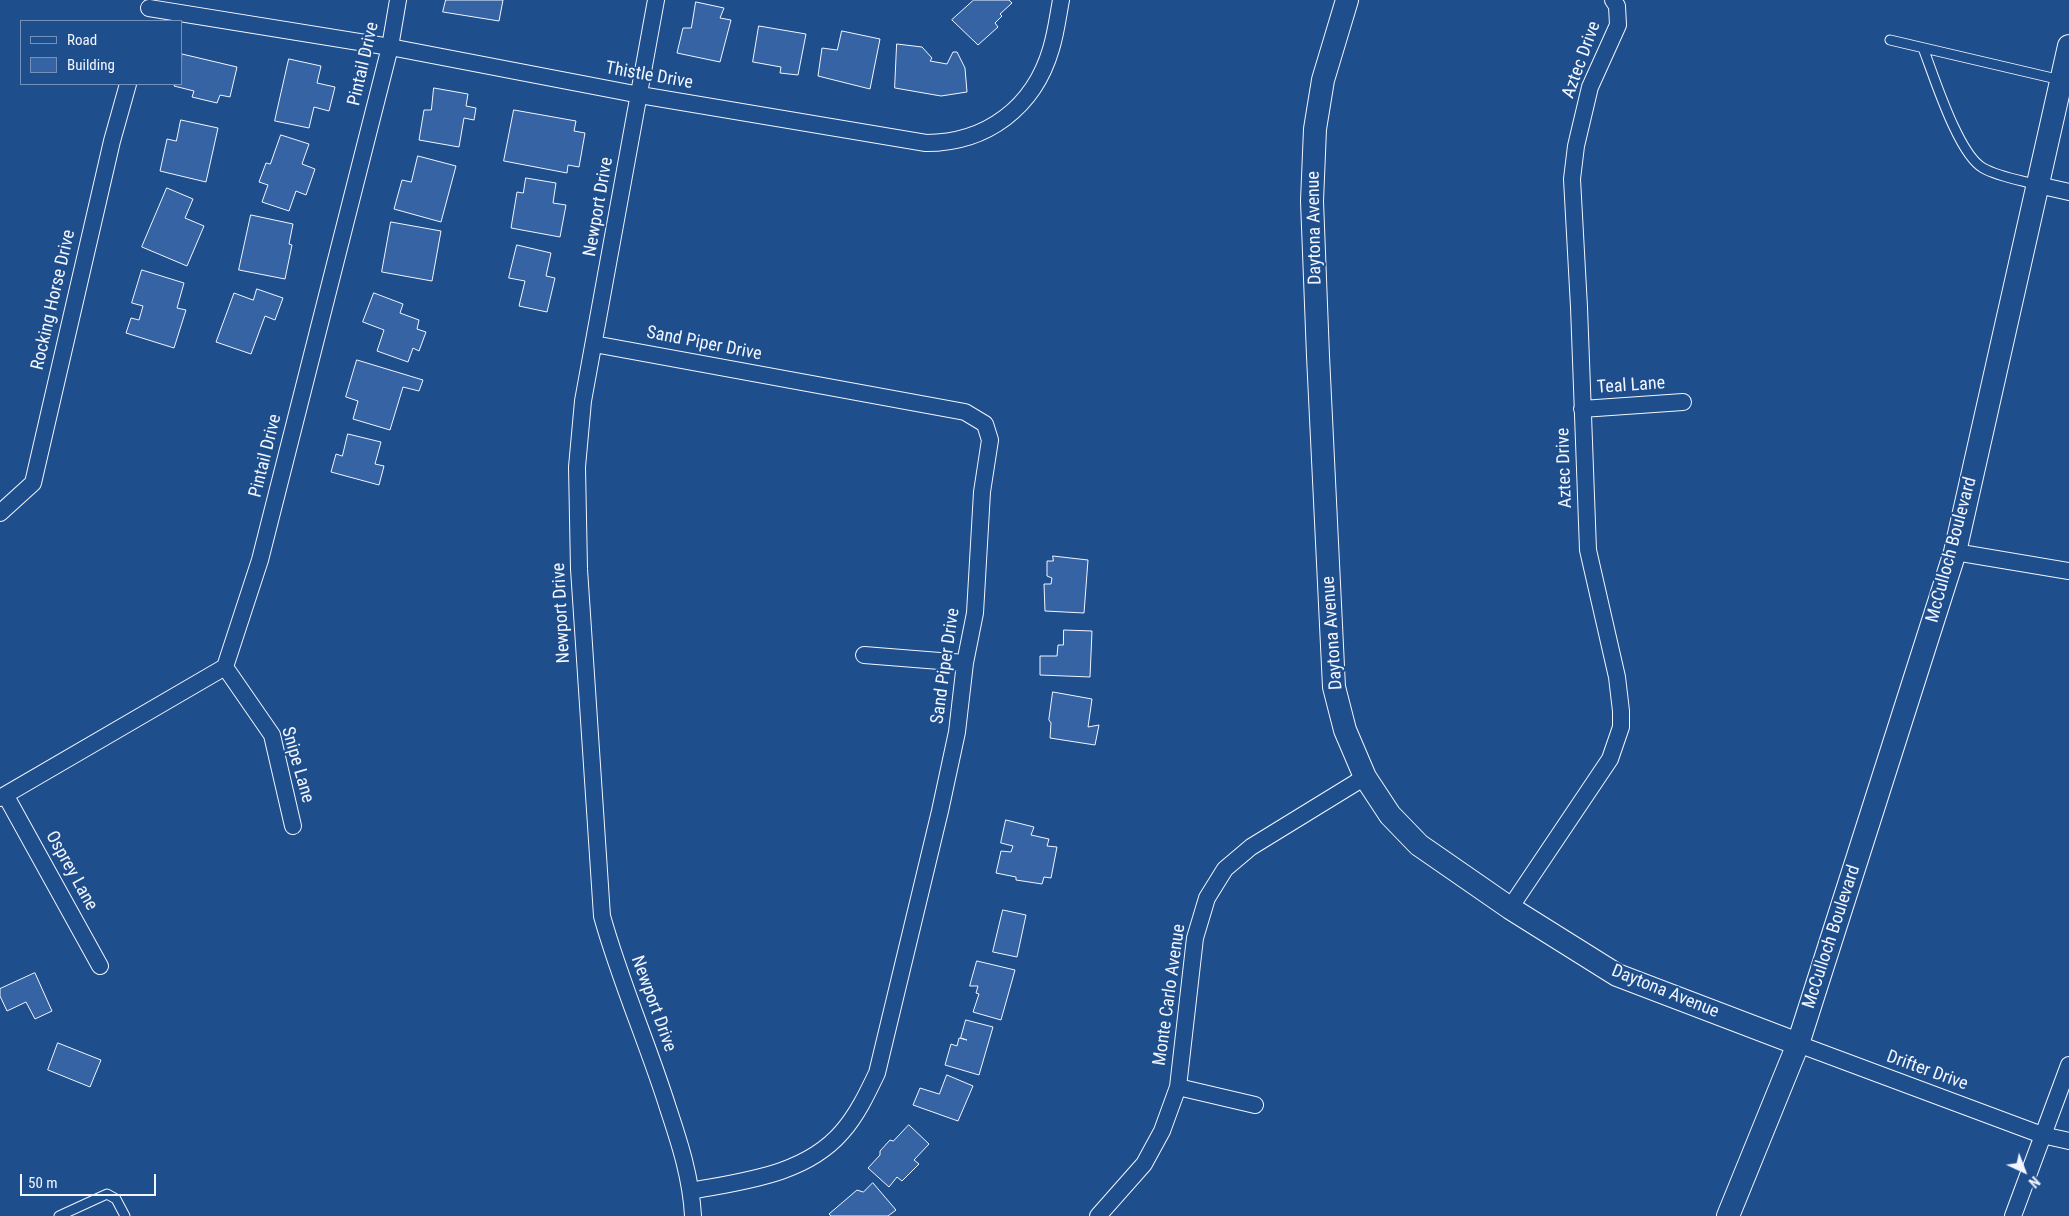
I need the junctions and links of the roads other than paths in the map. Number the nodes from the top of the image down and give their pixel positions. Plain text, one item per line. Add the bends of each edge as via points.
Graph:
1 (398, 0) edge
2 (656, 0) edge
3 (1061, 0) edge
4 (1347, 0) edge
5 (1613, 0) edge
6 (148, 10) edge
7 (1890, 40) dead end
8 (2069, 46) edge
9 (390, 47) junction
10 (1923, 48) junction
11 (2061, 80) junction
12 (128, 85) edge
13 (640, 95) junction
14 (2038, 185) junction
15 (2069, 192) edge
16 (594, 344) junction
17 (1683, 402) dead end
18 (1582, 409) junction
19 (0, 513) edge
20 (1955, 552) junction
21 (2069, 571) edge
22 (864, 655) dead end
23 (965, 663) junction
24 (225, 667) junction
25 (1365, 776) junction
26 (3, 797) edge
27 (293, 826) dead end
28 (1510, 908) junction
29 (100, 966) dead end
30 (1798, 1044) junction
31 (2069, 1065) edge
32 (1178, 1088) junction
33 (1256, 1105) dead end
34 (2042, 1135) junction
35 (2069, 1141) edge
36 (691, 1191) junction
37 (59, 1216) edge
38 (125, 1216) edge
39 (693, 1216) edge
40 (1098, 1216) edge
41 (1728, 1216) edge
42 (2013, 1216) edge

1 - 9 street, Pintail Drive
2 - 13 street, Newport Drive
3 - 13 street, Thistle Drive via 1052,48 1033,89 1008,116 984,132 966,139 926,143
4 - 25 street, Daytona Avenue via 1323,80 1315,129 1312,201 1334,687 1345,730
5 - 18 street, Aztec Drive via 1617,6 1618,25 1590,87 1572,178
6 - 9 street, Thistle Drive
7 - 10 lane
8 - 11 street, McCulloch Boulevard
9 - 13 street, Thistle Drive
9 - 24 street, Pintail Drive via 260,560
10 - 11 lane
10 - 14 lane via 1959,138 1974,161 1995,173
11 - 14 street, McCulloch Boulevard
12 - 19 street, Rocking Horse Drive via 32,483
13 - 16 street, Newport Drive
14 - 15 street
14 - 20 street, McCulloch Boulevard
16 - 23 street, Sand Piper Drive via 965,412 985,424 990,440 982,492 975,613
16 - 36 street, Newport Drive via 583,402 577,468 579,569 602,916 682,1148
17 - 18 street, Teal Lane
18 - 28 street, Aztec Drive via 1588,550 1617,677 1621,727 1610,759
20 - 21 street
20 - 30 street, McCulloch Boulevard
22 - 23 street
23 - 36 street, Sand Piper Drive via 957,732 940,811 878,1073 862,1104 842,1133 801,1162 771,1175
24 - 26 street
24 - 27 street, Snipe Lane via 272,735
25 - 28 street, Daytona Avenue via 1390,815 1419,845
25 - 32 street, Monte Carlo Avenue via 1251,847 1225,868 1207,898 1195,938
26 - 29 street, Osprey Lane
28 - 30 street, Daytona Avenue via 1617,975
30 - 34 street, Drifter Drive
30 - 41 street, McCulloch Boulevard
31 - 34 street
32 - 33 street
32 - 40 street, Monte Carlo Avenue via 1162,1131 1144,1164
34 - 35 street, Drifter Drive
34 - 42 street
36 - 39 street, Newport Drive
37 - 38 lane via 107,1194 116,1199

